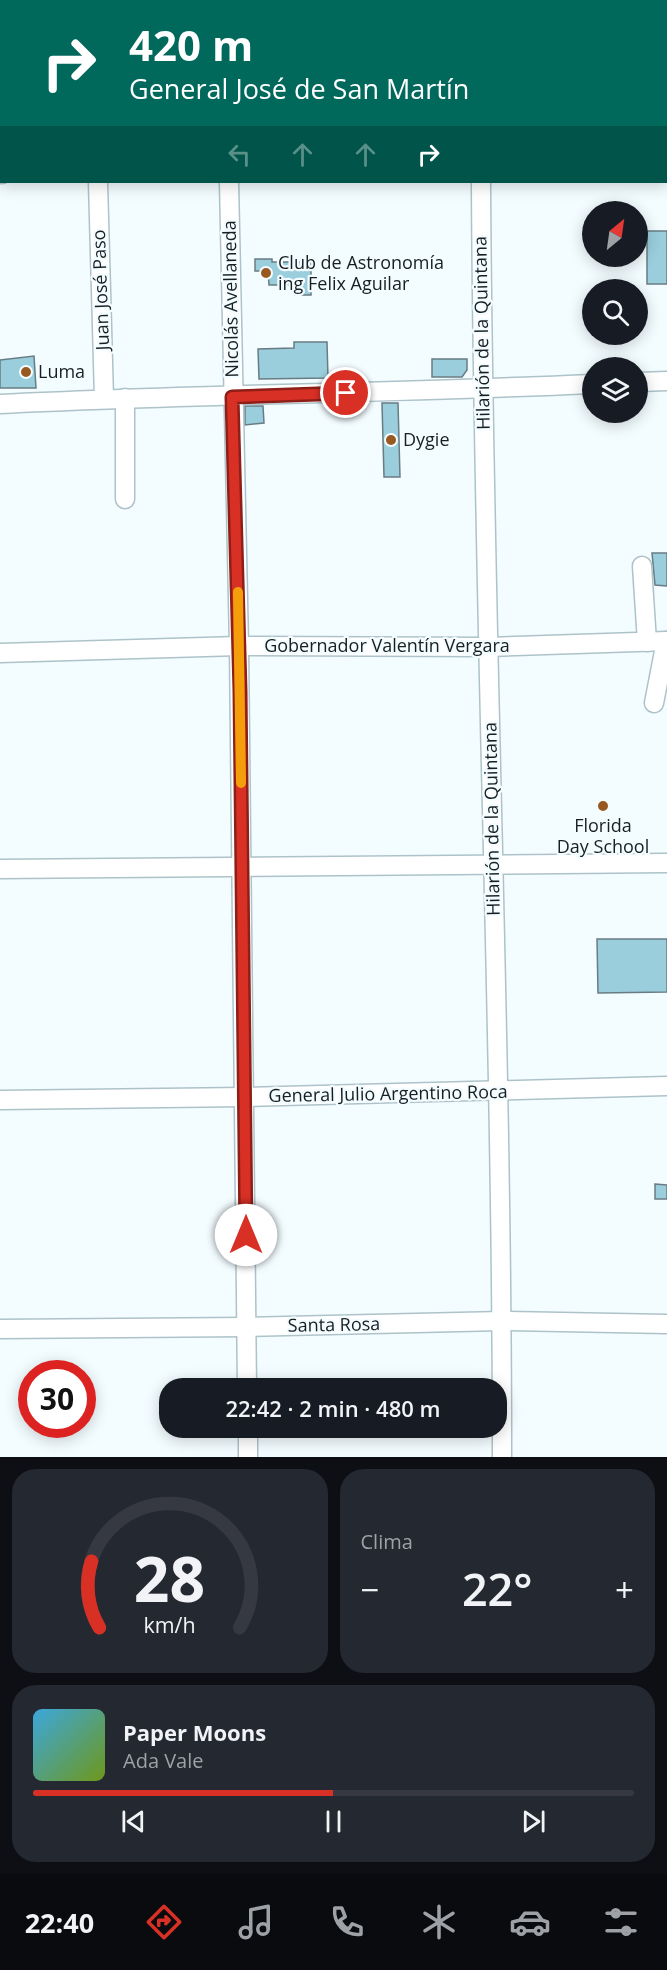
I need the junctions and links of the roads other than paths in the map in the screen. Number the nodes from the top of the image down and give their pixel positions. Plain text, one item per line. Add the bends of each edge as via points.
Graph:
1 (98, 183) edge
2 (229, 183) edge
3 (481, 183) edge
4 (667, 381) edge
5 (648, 382) edge
6 (582, 384) edge
7 (482, 389) junction
8 (232, 397) junction
9 (125, 398) junction
10 (104, 399) junction
11 (0, 404) edge
12 (125, 499) dead end
13 (642, 566) dead end
14 (667, 641) edge
15 (647, 642) junction
16 (239, 646) junction
17 (488, 647) junction
18 (0, 652) edge
19 (654, 703) dead end
20 (667, 863) edge
21 (494, 864) junction
22 (242, 867) junction
23 (0, 869) edge
24 (667, 1086) edge
25 (497, 1091) junction
26 (244, 1097) junction
27 (0, 1100) edge
28 (502, 1321) junction
29 (667, 1324) edge
30 (246, 1327) junction
31 (0, 1329) edge
32 (247, 1378) edge
33 (248, 1438) edge
34 (248, 1457) edge
35 (502, 1457) edge

1 - 10 street, Juan José Paso
2 - 8 street, Nicolás Avellaneda
3 - 7 street, Hilarión de la Quintana
4 - 5 street
6 - 7 street
7 - 8 street
7 - 17 street, Hilarión de la Quintana
8 - 9 street
8 - 16 street, Nicolás Avellaneda
9 - 10 street
9 - 12 street
10 - 11 street
13 - 15 street
14 - 15 street, Gobernador Valentín Vergara
14 - 19 street
15 - 17 street, Gobernador Valentín Vergara
16 - 17 street, Gobernador Valentín Vergara
16 - 18 street, Gobernador Valentín Vergara
16 - 22 street, Nicolás Avellaneda
17 - 21 street, Hilarión de la Quintana
20 - 21 street
21 - 22 street
21 - 25 street, Hilarión de la Quintana
22 - 23 street
22 - 26 street, Nicolás Avellaneda
24 - 25 street, General Julio Argentino Roca
25 - 26 street, General Julio Argentino Roca
25 - 28 street, Hilarión de la Quintana
26 - 27 street, General Julio Argentino Roca
26 - 30 street, Nicolás Avellaneda
28 - 29 street, Santa Rosa
28 - 30 street, Santa Rosa
28 - 35 street, Hilarión de la Quintana
30 - 31 street, Santa Rosa
30 - 32 street, Nicolás Avellaneda
33 - 34 street

